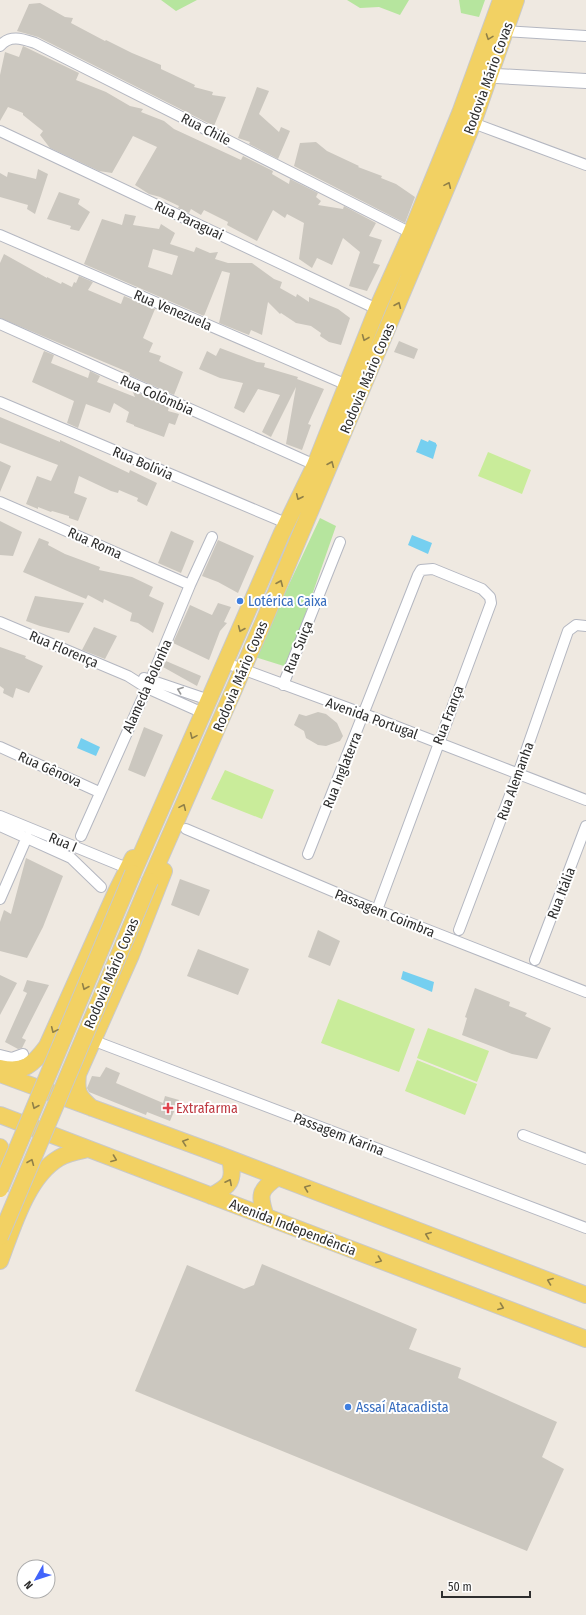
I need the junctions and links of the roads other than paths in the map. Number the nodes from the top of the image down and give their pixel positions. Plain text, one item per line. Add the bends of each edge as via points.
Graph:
1 (502, 0) edge
2 (516, 0) edge
3 (505, 31) junction
4 (586, 36) edge
5 (0, 46) edge
6 (481, 76) junction
7 (586, 81) edge
8 (473, 123) junction
9 (0, 132) edge
10 (586, 165) edge
11 (412, 233) junction
12 (0, 235) edge
13 (377, 309) junction
14 (0, 324) edge
15 (347, 385) junction
16 (0, 402) edge
17 (315, 465) junction
18 (0, 502) edge
19 (286, 523) junction
20 (212, 537) dead end
21 (340, 542) dead end
22 (418, 575) joint
23 (190, 584) junction
24 (0, 622) edge
25 (586, 626) edge
26 (226, 663) junction
27 (243, 670) junction
28 (149, 684) junction
29 (283, 685) junction
30 (206, 707) junction
31 (364, 714) junction
32 (438, 743) junction
33 (0, 747) edge
34 (518, 774) junction
35 (100, 792) junction
36 (586, 800) edge
37 (0, 816) edge
38 (0, 826) edge
39 (586, 826) edge
40 (181, 827) junction
41 (81, 836) dead end
42 (27, 837) junction
43 (308, 854) dead end
44 (130, 871) junction
45 (101, 887) dead end
46 (0, 899) edge
47 (377, 910) junction
48 (459, 930) dead end
49 (536, 960) dead end
50 (586, 992) edge
51 (92, 1040) junction
52 (23, 1054) dead end
53 (0, 1055) edge
54 (0, 1068) edge
55 (0, 1074) edge
56 (93, 1109) junction
57 (4, 1117) edge
58 (523, 1135) dead end
59 (0, 1147) edge
60 (88, 1149) junction
61 (0, 1158) edge
62 (230, 1159) junction
63 (586, 1159) edge
64 (278, 1177) junction
65 (0, 1189) edge
66 (210, 1196) junction
67 (266, 1217) junction
68 (586, 1228) edge
69 (0, 1237) edge
70 (0, 1261) edge
71 (586, 1295) edge
72 (586, 1339) edge

1 -> 6 main road, Rodovia Mário Covas
2 - 3 main road, Rodovia Mário Covas
3 - 4 street
3 - 6 main road, Rodovia Mário Covas
5 - 11 street, Rua Chile via 14,38 35,43
6 - 7 main road
6 - 8 main road, Rodovia Mário Covas
6 - 11 main road, Rodovia Mário Covas
8 - 10 street
27 -> 8 main road, Rodovia Mário Covas
9 - 13 street, Rua Paraguai
11 - 13 main road, Rodovia Mário Covas
12 - 15 street, Rua Venezuela
13 -> 15 main road, Rodovia Mário Covas
14 - 17 street, Rua Colômbia
15 - 17 main road, Rodovia Mário Covas
16 - 19 street, Rua Bolívia
17 -> 19 main road, Rodovia Mário Covas
18 - 23 street, Rua Roma
19 -> 26 main road, Rodovia Mário Covas
20 - 23 street, Alameda Bolonha
21 - 29 street, Rua Suiça
22 - 31 street, Rua Inglaterra
22 - 32 street, Rua França via 421,570 433,569 482,589 490,597 491,603
23 - 28 street, Alameda Bolonha
24 - 28 street, Rua Florença
25 - 34 street, Rua Alemanha via 576,625 568,631
26 - 27 street, Avenida Portugal
26 - 30 main road, Rodovia Mário Covas
27 - 29 street, Avenida Portugal
40 -> 27 main road, Rodovia Mário Covas
30 -> 28 street, Rua Florença
28 - 30 street, Rua Florença
28 - 35 street, Alameda Bolonha
29 - 31 street, Avenida Portugal
30 -> 44 main road, Rodovia Mário Covas via 156,820
31 - 32 street, Avenida Portugal
31 - 43 street, Rua Inglaterra
32 - 34 street, Avenida Portugal
32 - 47 street, Rua França
33 - 35 street, Rua Gênova
34 - 36 street, Avenida Portugal
34 - 48 street, Rua Alemanha
35 - 41 street, Alameda Bolonha
37 - 44 street, Rua I
38 - 42 street
39 - 49 street, Rua Itália
40 - 47 street, Passagem Coimbra
40 - 51 main road via 131,954
69 -> 40 main road, Rodovia Mário Covas, bridge via 150,881
42 - 45 street via 71,858
42 - 46 street
44 -> 54 main road via 47,1046 27,1067 12,1070
44 -> 65 main road, Rodovia Mário Covas, bridge
47 - 50 street, Passagem Coimbra
51 - 56 main road via 78,1074 76,1088 81,1099
51 - 68 street, Passagem Karina
52 - 53 street via 12,1058
55 - 56 main road
62 -> 56 main road
57 - 60 main road, Avenida Independência
58 - 63 street
59 - 61 main road
60 -> 66 main road, Avenida Independência
60 - 70 main road via 60,1157 37,1176 18,1214
62 - 64 main road
66 -> 62 main road via 231,1182 233,1170
64 - 67 main road via 266,1185 262,1192 260,1200
71 -> 64 main road
66 - 67 main road, Avenida Independência
67 -> 72 main road, Avenida Independência

